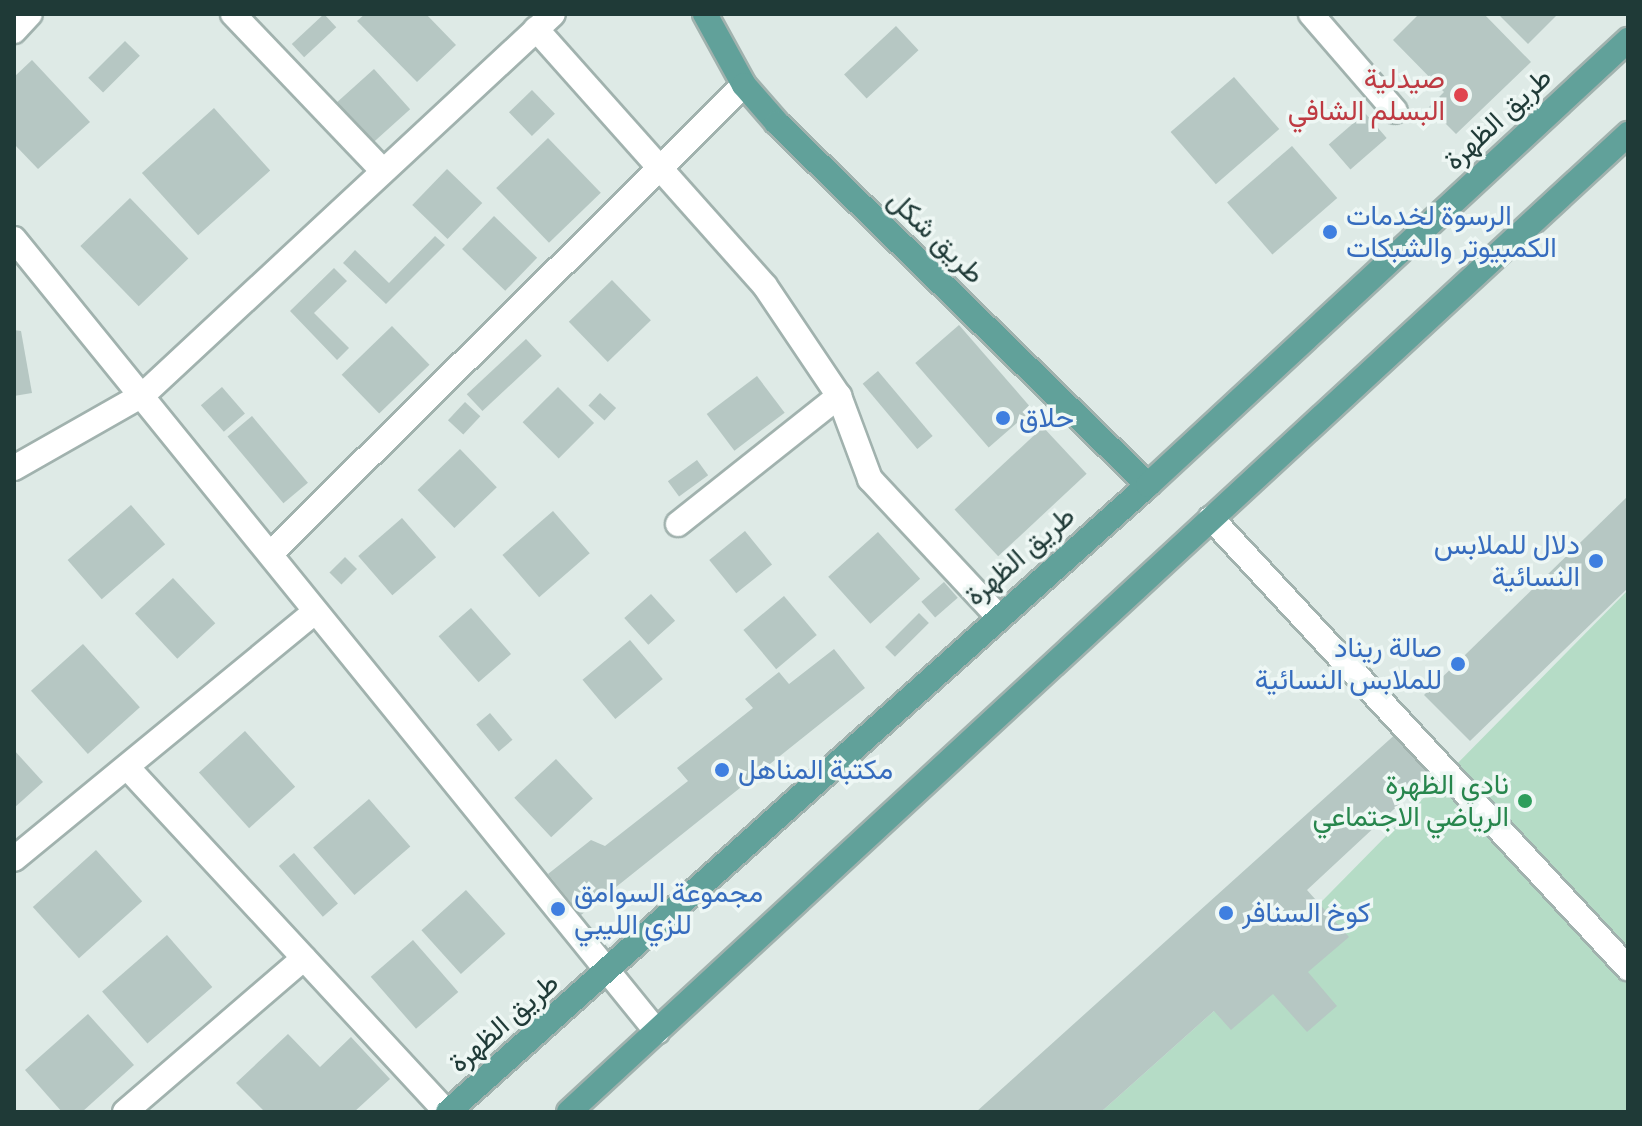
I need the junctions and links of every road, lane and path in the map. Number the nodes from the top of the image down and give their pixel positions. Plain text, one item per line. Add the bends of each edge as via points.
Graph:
1 (30, 14) edge
2 (233, 14) edge
3 (705, 14) edge
4 (1311, 14) edge
5 (544, 22) edge
6 (14, 31) edge
7 (1628, 40) edge
8 (744, 85) junction
9 (1395, 111) dead end
10 (1628, 134) edge
11 (381, 169) junction
12 (657, 170) junction
13 (14, 239) edge
14 (144, 394) junction
15 (839, 396) junction
16 (14, 468) edge
17 (1148, 485) junction
18 (1211, 518) junction
19 (678, 524) dead end
20 (271, 553) junction
21 (315, 612) junction
22 (997, 615) junction
23 (127, 767) junction
24 (14, 859) edge
25 (304, 958) junction
26 (1628, 968) edge
27 (605, 973) junction
28 (657, 1032) junction
29 (125, 1112) edge
30 (447, 1112) edge
31 (569, 1112) edge

1 - 6 street
2 - 11 street
3 - 8 main road, طريق شكل
4 - 9 street
5 - 11 street
5 - 12 street
7 - 17 main road, طريق الظهرة
8 - 12 street
8 - 17 main road, طريق شكل
10 - 18 main road
11 - 14 street
12 - 15 street via 765,286
12 - 20 street
13 - 14 street
14 - 16 street
14 - 20 street
15 - 19 street
15 - 22 street via 870,479
17 - 22 main road, طريق الظهرة
18 - 26 street
18 - 28 main road
20 - 21 street
21 - 23 street
21 - 27 street
22 - 27 main road, طريق الظهرة
23 - 24 street
23 - 25 street
25 - 29 street
25 - 30 street
27 - 28 street
27 - 30 main road, طريق الظهرة
28 - 31 main road

